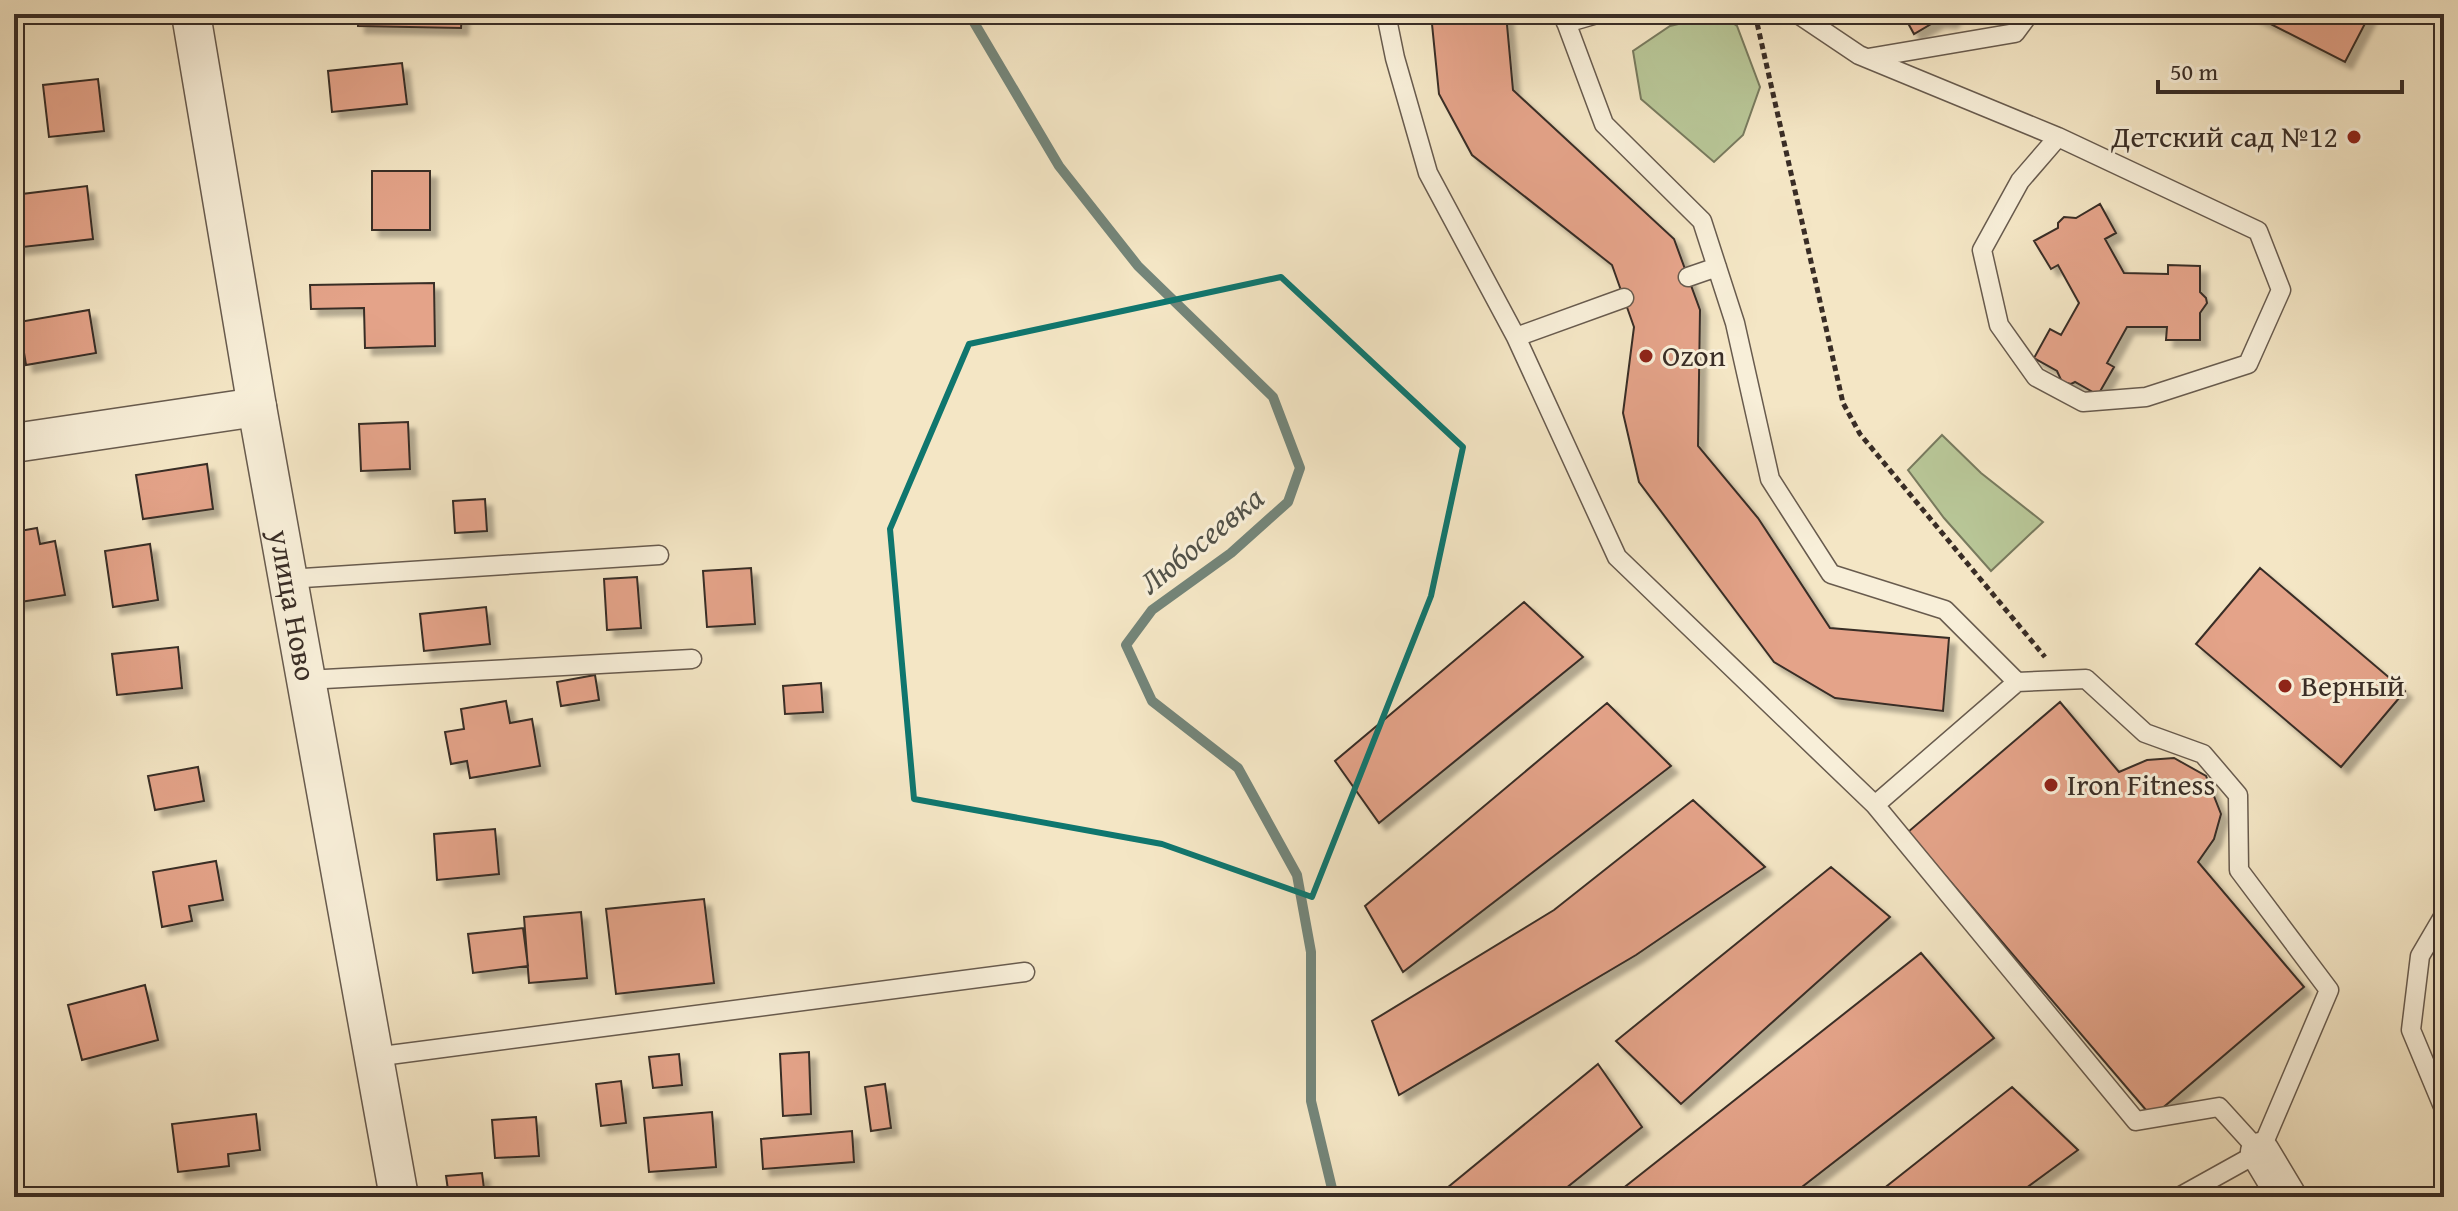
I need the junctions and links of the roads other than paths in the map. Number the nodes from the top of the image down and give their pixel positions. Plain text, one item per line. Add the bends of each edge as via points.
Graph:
1 (191, 14) edge
2 (1386, 14) edge
3 (1597, 14) edge
4 (1798, 14) edge
5 (2029, 14) edge
6 (1564, 19) edge
7 (1868, 58) junction
8 (2058, 137) junction
9 (1717, 267) junction
10 (1688, 277) dead end
11 (1624, 298) dead end
12 (1516, 337) junction
13 (257, 407) junction
14 (14, 443) edge
15 (659, 555) dead end
16 (288, 579) junction
17 (692, 659) dead end
18 (306, 680) junction
19 (2017, 682) junction
20 (1875, 805) junction
21 (2444, 915) edge
22 (1025, 972) dead end
23 (374, 1057) junction
24 (2444, 1109) edge
25 (2260, 1152) junction
26 (399, 1197) edge
27 (2179, 1197) edge
28 (2287, 1197) edge

1 - 13 street, улица Ново
2 - 12 lane via 1428,173
3 - 6 lane
4 - 7 lane
5 - 7 lane via 2015,33
6 - 9 lane via 1604,124 1702,221
7 - 8 lane
8 - 8 lane via 2258,231 2281,290 2248,364 2146,397 2083,402 2036,377 1999,325 1982,250 2020,181
9 - 10 lane
9 - 19 lane via 1770,479 1831,574 1945,610
11 - 12 lane
12 - 20 lane via 1617,557
13 - 14 street
13 - 16 street, улица Ново
15 - 16 lane
16 - 18 street, улица Ново
17 - 18 lane
18 - 23 street, улица Ново
19 - 20 lane
19 - 25 lane via 2086,679 2145,733 2203,754 2238,795 2239,870 2329,990
20 - 25 lane via 2136,1121 2219,1107
21 - 24 lane via 2420,956 2411,1030
22 - 23 lane
23 - 26 street, улица Ново
25 - 27 lane
25 - 28 street

